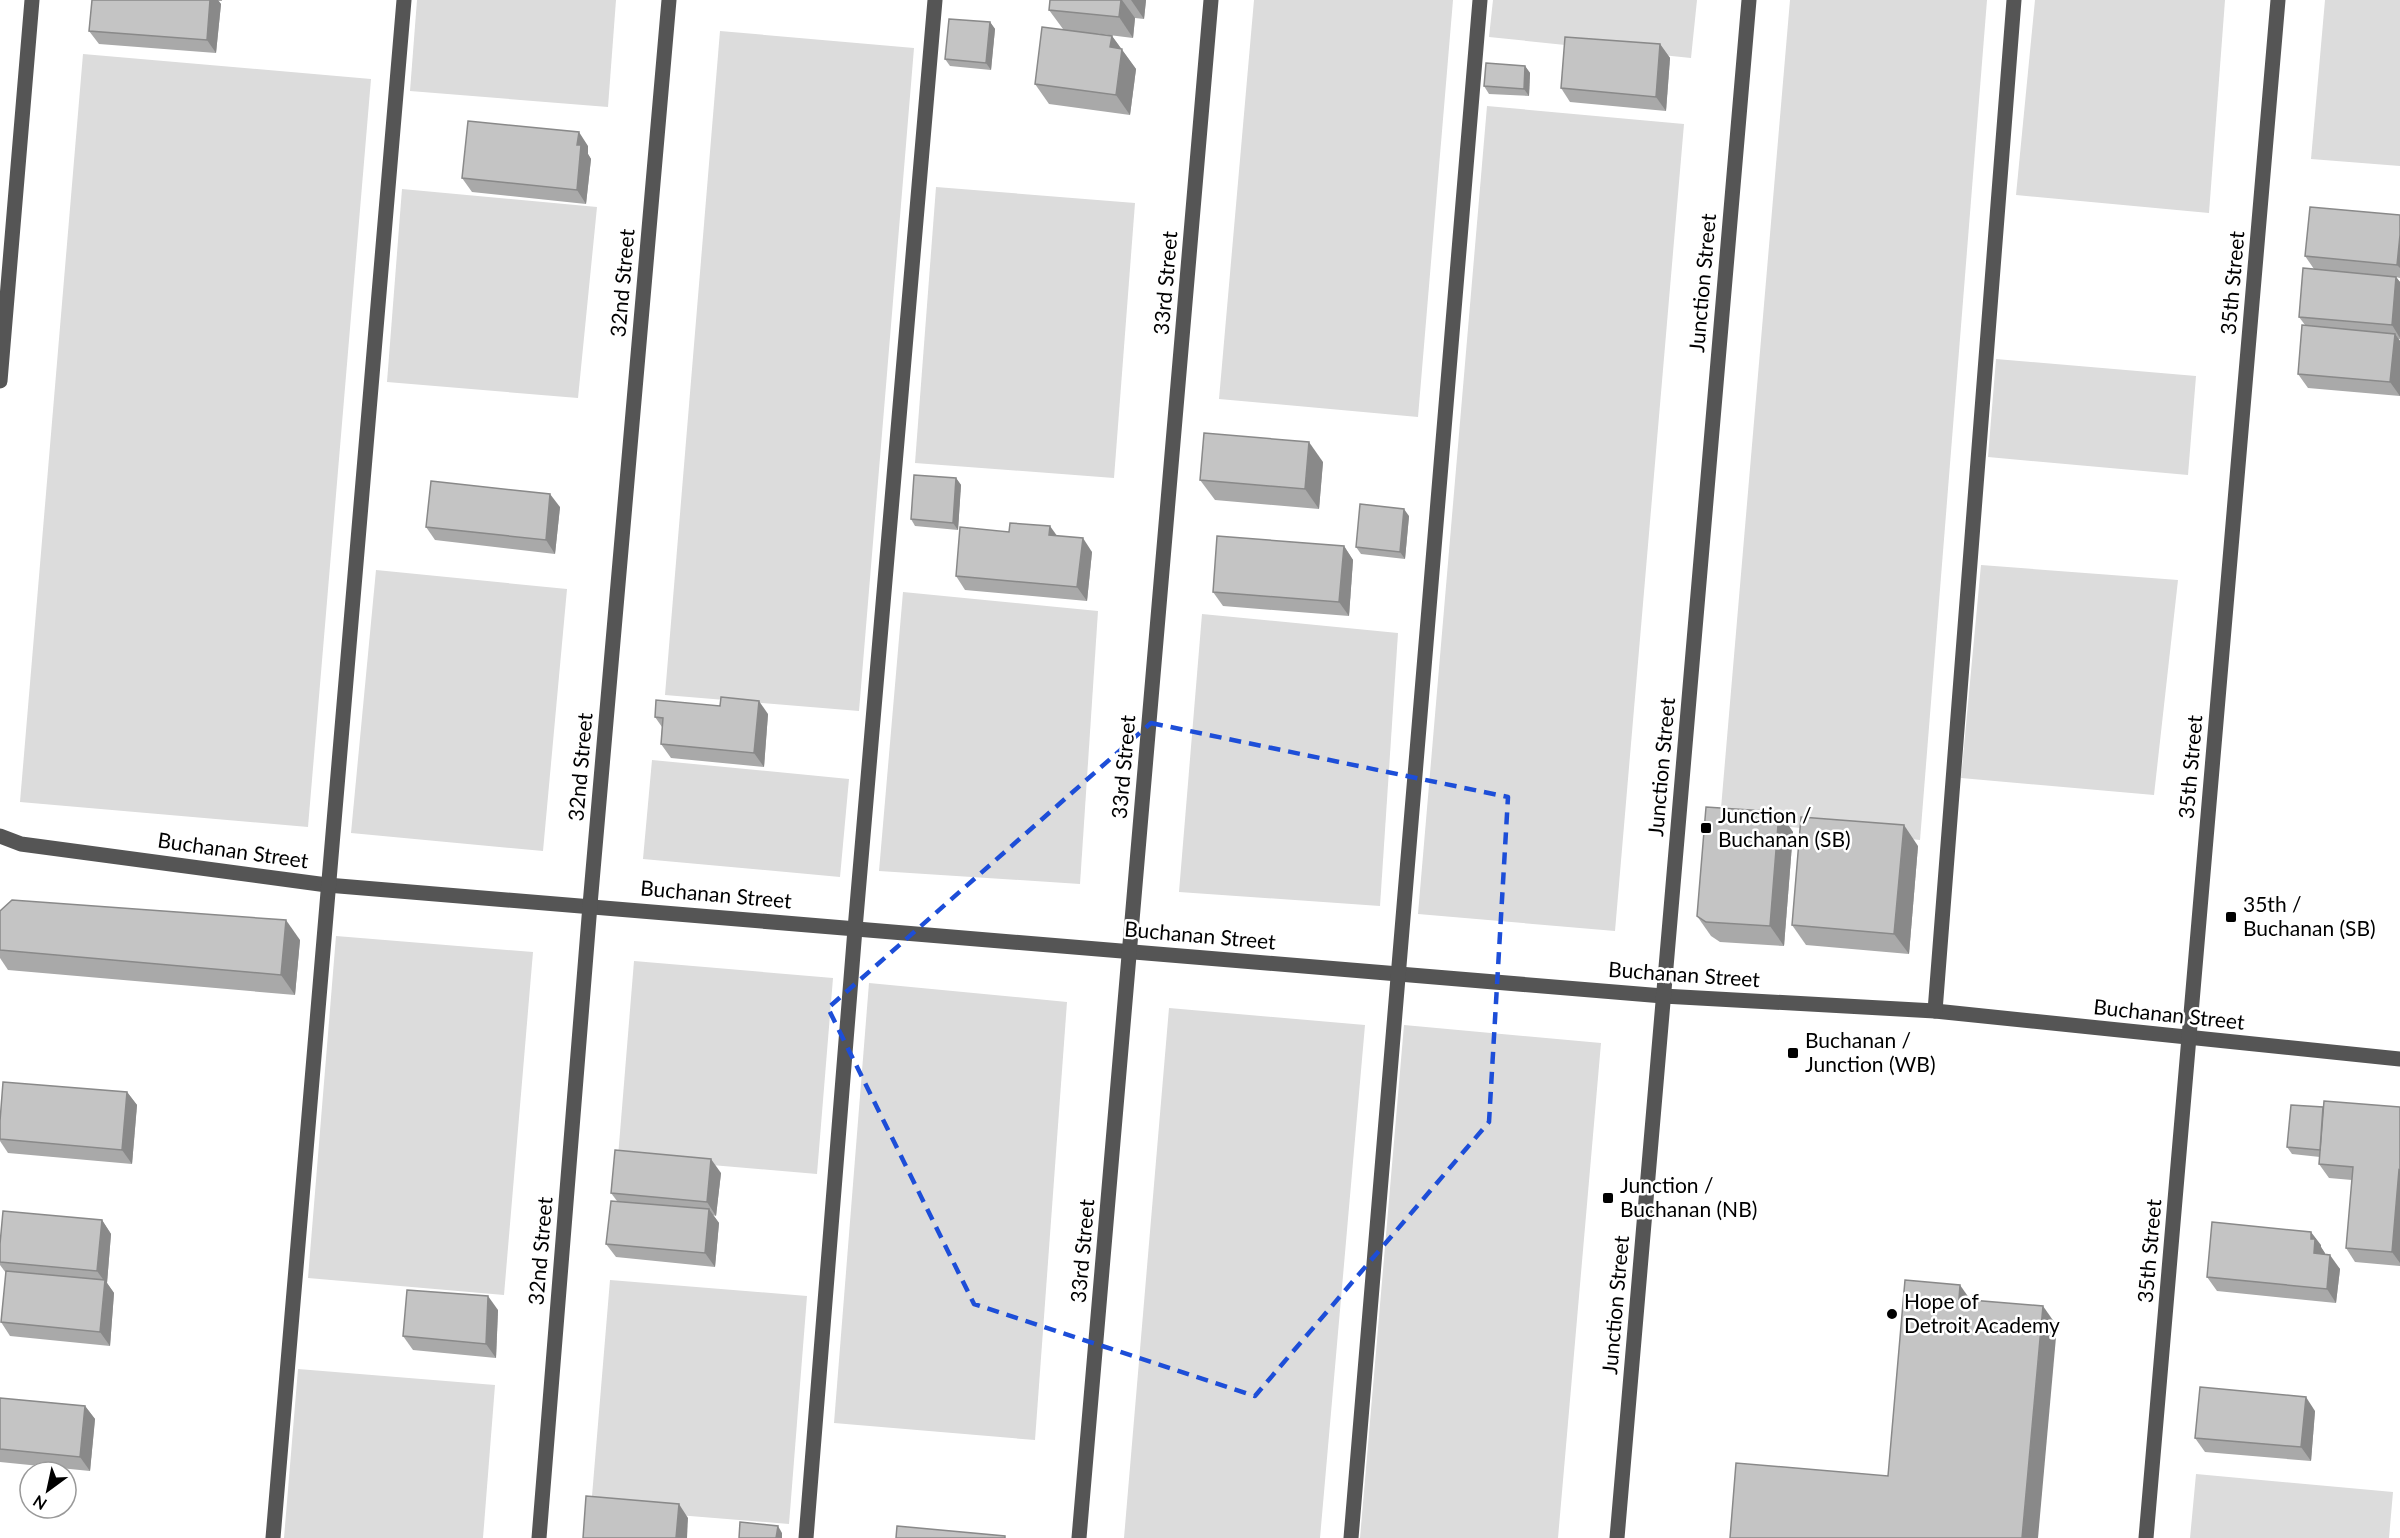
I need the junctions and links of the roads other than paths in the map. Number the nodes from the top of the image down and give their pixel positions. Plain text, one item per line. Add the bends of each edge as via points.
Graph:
1 (32, 0) edge
2 (404, 0) edge
3 (669, 0) edge
4 (935, 0) edge
5 (1211, 0) edge
6 (1480, 0) edge
7 (1749, 0) edge
8 (2014, 0) edge
9 (2278, 0) edge
10 (0, 381) edge
11 (0, 836) edge
12 (327, 885) junction
13 (590, 905) junction
14 (855, 929) junction
15 (1130, 952) junction
16 (1400, 974) junction
17 (1663, 996) junction
18 (1935, 1011) junction
19 (2189, 1038) junction
20 (2400, 1059) edge
21 (273, 1538) edge
22 (539, 1538) edge
23 (806, 1538) edge
24 (1079, 1538) edge
25 (1351, 1538) edge
26 (1617, 1538) edge
27 (2146, 1538) edge

1 - 10 street
2 - 12 street
3 - 13 street, 32nd Street
4 - 14 street
5 - 15 street, 33rd Street
6 - 16 street
7 - 17 street, Junction Street
8 - 18 street
9 - 19 street, 35th Street
11 - 12 street, Buchanan Street via 21,844
12 - 13 street, Buchanan Street
12 - 21 street
13 - 14 street, Buchanan Street
13 - 22 street, 32nd Street
14 - 15 street, Buchanan Street
14 - 23 street
15 - 16 street, Buchanan Street
15 - 24 street, 33rd Street
16 - 17 street, Buchanan Street
16 - 25 street
17 - 18 street, Buchanan Street
17 - 26 street, Junction Street
18 - 19 street, Buchanan Street
19 - 20 street, Buchanan Street
19 - 27 street, 35th Street

